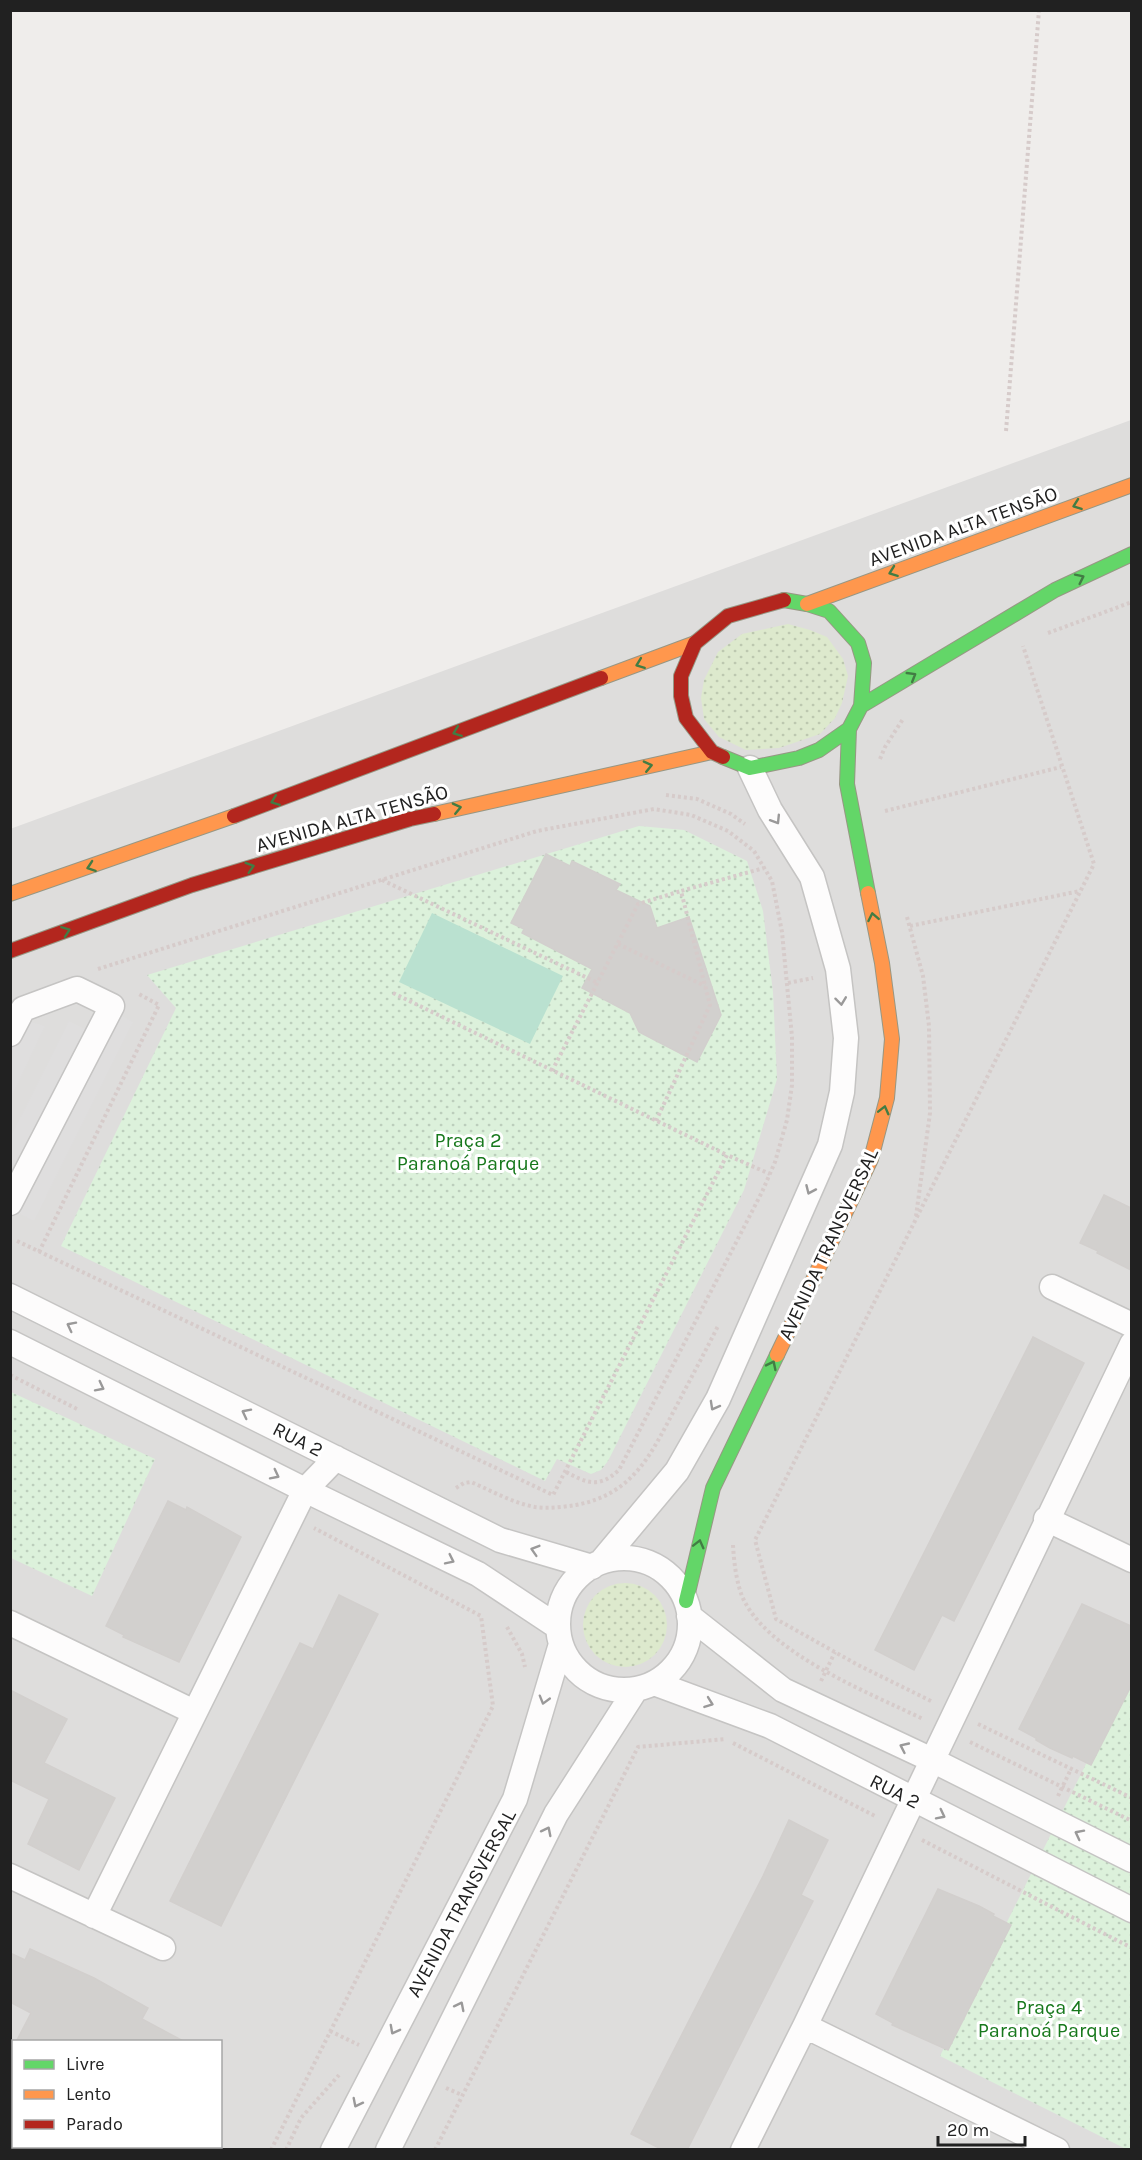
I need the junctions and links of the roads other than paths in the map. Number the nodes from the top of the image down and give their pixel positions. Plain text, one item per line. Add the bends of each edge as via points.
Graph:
1 (1131, 485) edge
2 (1131, 554) edge
3 (807, 604) junction
4 (695, 643) junction
5 (861, 706) junction
6 (849, 729) junction
7 (712, 752) junction
8 (750, 768) junction
9 (10, 894) edge
10 (10, 951) edge
11 (10, 1034) edge
12 (10, 1203) edge
13 (1052, 1287) dead end
14 (10, 1296) edge
15 (1131, 1325) edge
16 (10, 1342) edge
17 (1131, 1344) edge
18 (336, 1458) junction
19 (304, 1490) junction
20 (1046, 1519) junction
21 (1131, 1560) edge
22 (596, 1565) junction
23 (687, 1608) junction
24 (10, 1623) edge
25 (559, 1635) junction
26 (645, 1686) junction
27 (194, 1712) junction
28 (932, 1760) junction
29 (913, 1800) junction
30 (1131, 1860) edge
31 (10, 1876) edge
32 (1131, 1910) edge
33 (94, 1916) junction
34 (163, 1948) dead end
35 (805, 2026) junction
36 (333, 2150) edge
37 (388, 2150) edge
38 (743, 2150) edge
39 (1057, 2150) edge

1 -> 3 street, AVENIDA ALTA TENSĀO
5 -> 2 street via 1055,590
3 - 4 street via 784,600 728,616
3 - 5 street via 829,611 858,643 864,663
4 - 7 street via 681,676 681,696 686,718
4 -> 9 street, AVENIDA ALTA TENSÃO via 181,836
5 - 6 street
6 - 8 street via 819,750 799,758
23 -> 6 street, AVENIDA TRANSVERSAL via 713,1488 871,1159 886,1098 892,1039 882,963 848,784
7 - 8 street
10 -> 7 street, AVENIDA ALTA TENSÃO via 192,885 410,819
8 -> 22 street, AVENIDA TRANSVERSAL via 770,810 812,877 837,969 846,1038 842,1092 830,1145 718,1399 677,1471
11 - 12 street via 23,1009 77,989 112,1006
13 - 15 street
18 -> 14 street, RUA 2
16 -> 19 street
17 - 20 street
18 - 19 street
22 -> 18 street, RUA 2 via 500,1539
19 -> 25 street via 478,1574
19 - 27 street
20 - 21 street
20 - 28 street
22 - 23 street via 622,1558 660,1569 676,1583
22 - 25 street, AVENIDA TRANSVERSAL via 577,1578 567,1592 560,1609
23 - 26 street, AVENIDA TRANSVERSAL via 689,1636 682,1655 670,1671
28 -> 23 street via 783,1690
24 - 27 street
25 - 26 street via 569,1662 598,1686 617,1690
25 -> 36 street, AVENIDA TRANSVERSAL via 515,1799
26 -> 29 street, RUA 2 via 770,1726
37 -> 26 street, AVENIDA TRANSVERSAL via 556,1814
27 - 33 street
28 - 29 street
30 -> 28 street
29 -> 32 street, RUA 2
29 - 35 street
31 - 33 street
33 - 34 street
35 - 38 street
35 - 39 street

